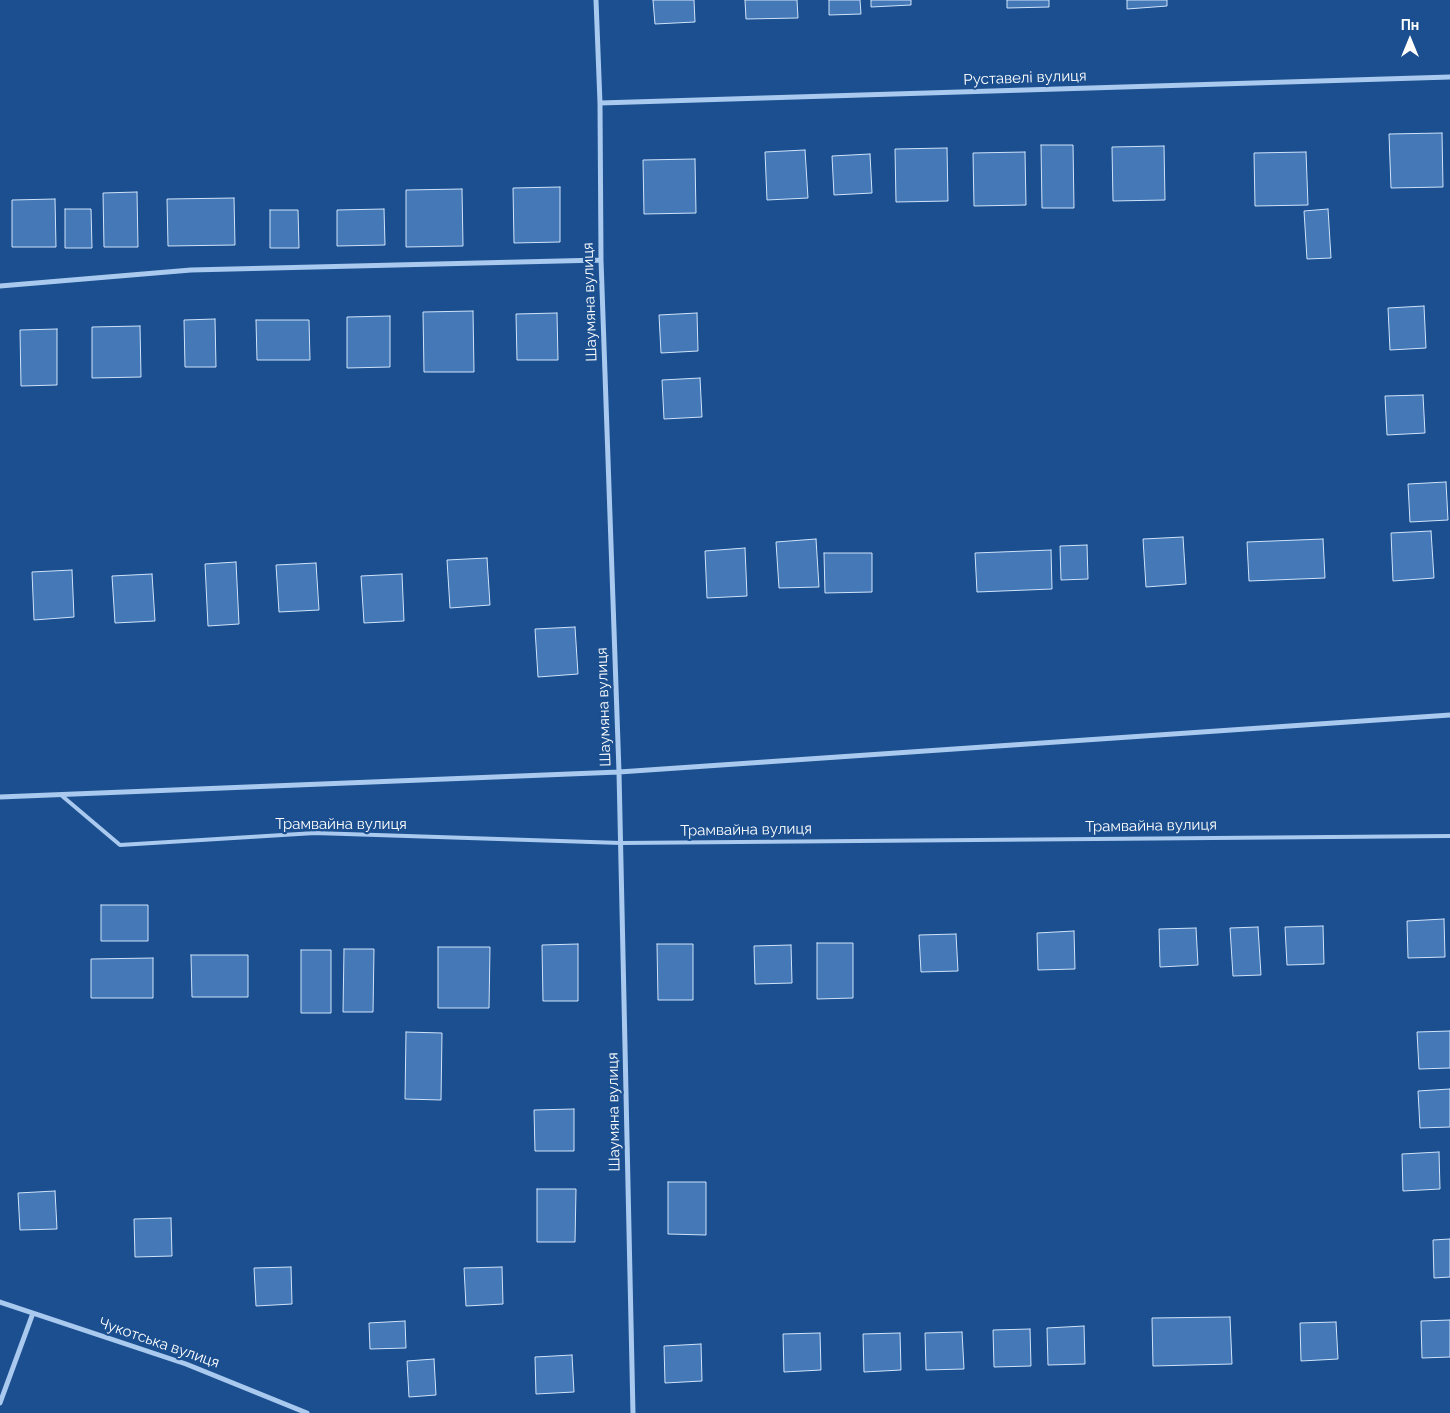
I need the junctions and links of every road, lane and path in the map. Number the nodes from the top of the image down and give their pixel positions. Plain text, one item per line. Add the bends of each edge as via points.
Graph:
1 (596, 0) edge
2 (1450, 77) edge
3 (600, 103) junction
4 (600, 260) junction
5 (0, 286) edge
6 (1450, 715) edge
7 (619, 772) junction
8 (61, 795) junction
9 (0, 797) edge
10 (1450, 836) edge
11 (621, 843) junction
12 (0, 1302) edge
13 (33, 1313) junction
14 (0, 1403) edge
15 (307, 1413) edge
16 (633, 1413) edge

1 - 3 street, Шаумяна вулиця
2 - 3 street, Руставелі вулиця
3 - 4 street, Шаумяна вулиця
4 - 5 street via 191,270
4 - 7 street, Шаумяна вулиця
6 - 7 street
7 - 8 street
7 - 11 street, Шаумяна вулиця
8 - 9 street
8 - 11 lane, Трамвайна вулиця via 120,845 315,833
10 - 11 lane, Трамвайна вулиця
11 - 16 street, Шаумяна вулиця
12 - 13 street, Чукотська вулиця
13 - 14 street
13 - 15 street, Чукотська вулиця via 186,1364

